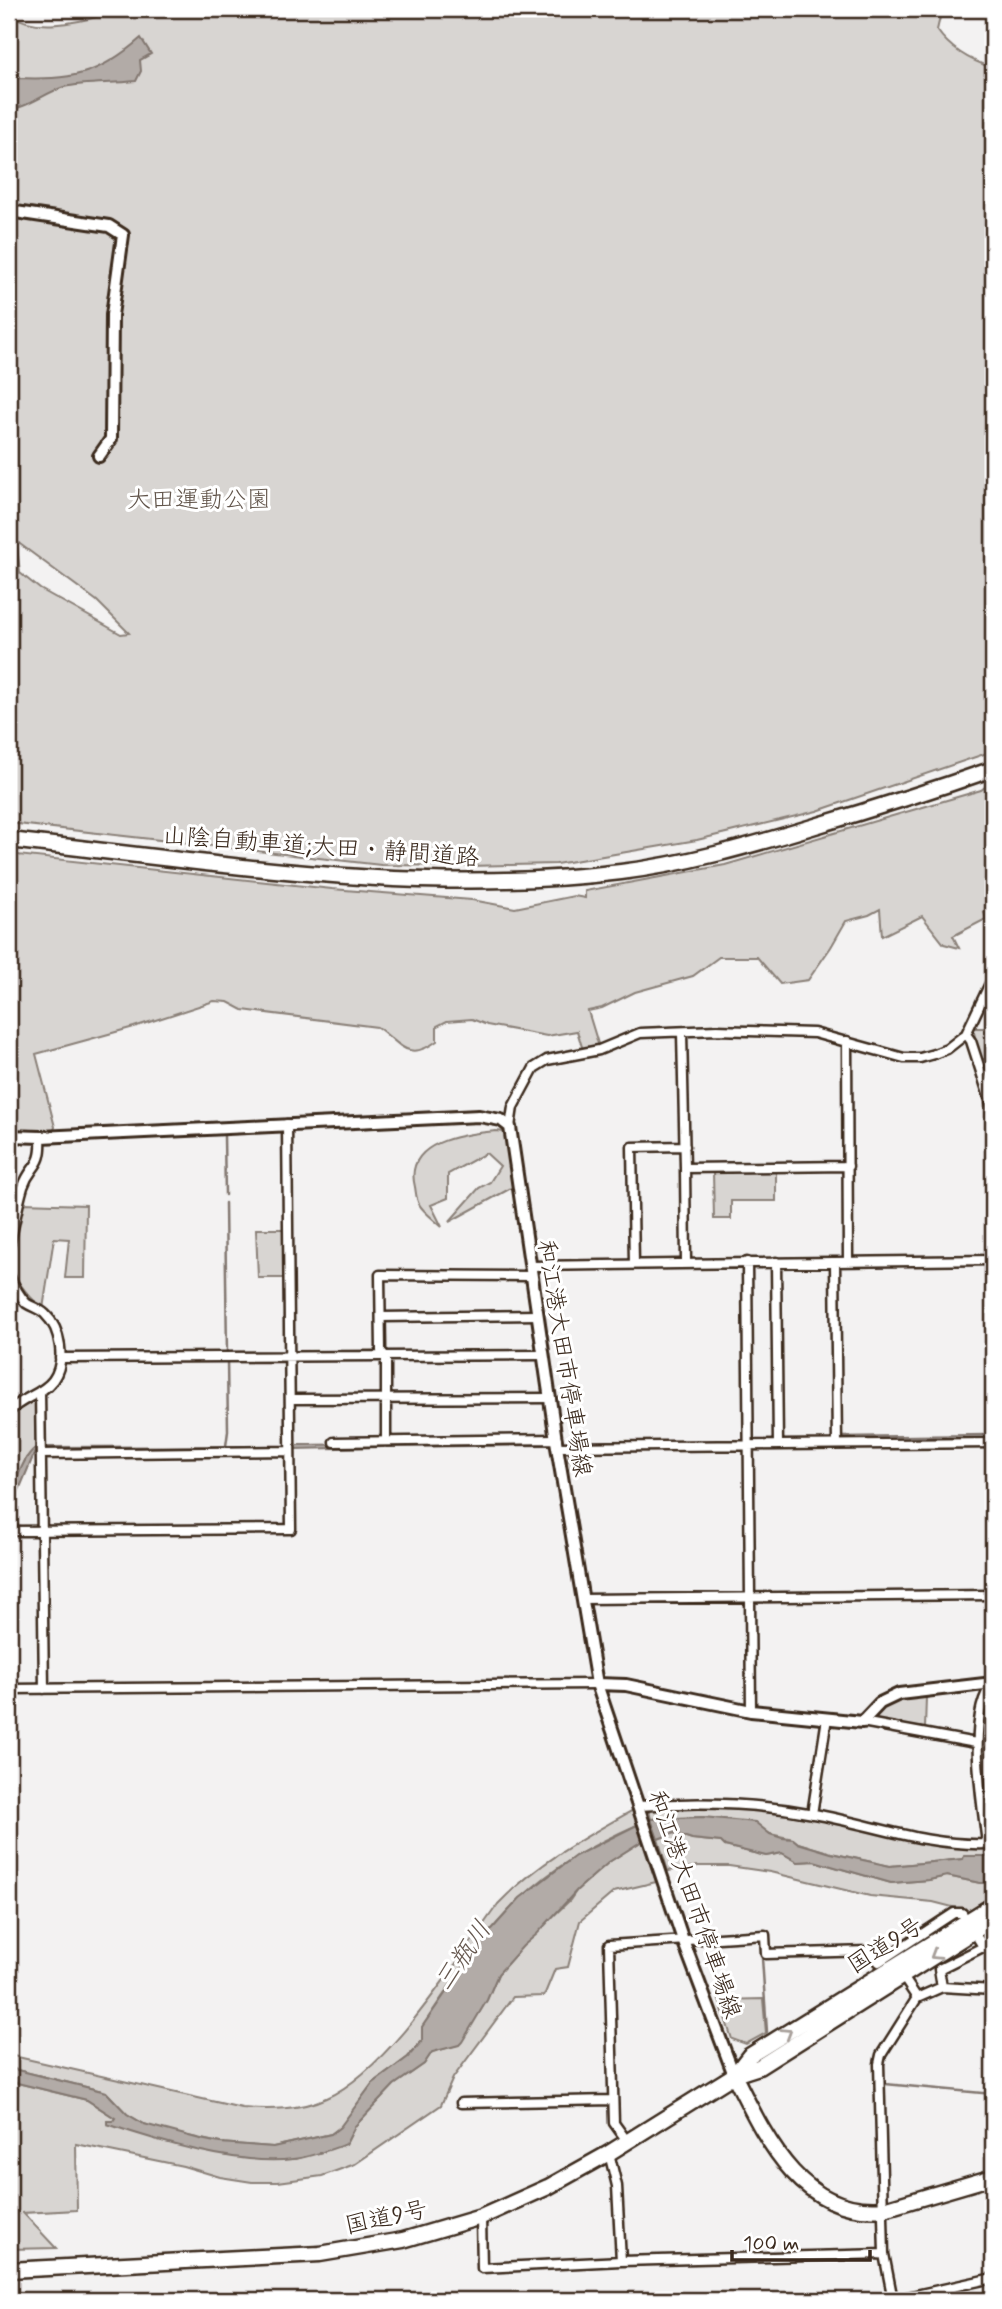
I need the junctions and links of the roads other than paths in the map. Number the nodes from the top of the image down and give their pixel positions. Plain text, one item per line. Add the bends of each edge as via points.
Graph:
1 (9, 211) edge
2 (99, 456) dead end
3 (993, 769) edge
4 (9, 840) edge
5 (993, 977) edge
6 (682, 1033) junction
7 (965, 1034) junction
8 (848, 1041) junction
9 (287, 1124) junction
10 (510, 1127) junction
11 (9, 1136) edge
12 (41, 1137) junction
13 (685, 1146) junction
14 (993, 1159) edge
15 (848, 1166) junction
16 (685, 1168) junction
17 (9, 1247) edge
18 (993, 1260) edge
19 (747, 1262) junction
20 (776, 1262) junction
21 (835, 1262) junction
22 (848, 1262) junction
23 (686, 1263) junction
24 (634, 1264) junction
25 (531, 1271) junction
26 (9, 1275) edge
27 (538, 1315) junction
28 (381, 1317) junction
29 (544, 1355) junction
30 (288, 1357) junction
31 (386, 1357) junction
32 (60, 1358) junction
33 (40, 1391) junction
34 (551, 1398) junction
35 (293, 1399) dead end
36 (387, 1399) junction
37 (9, 1412) edge
38 (386, 1441) junction
39 (334, 1442) dead end
40 (557, 1443) junction
41 (993, 1443) edge
42 (749, 1444) junction
43 (778, 1444) junction
44 (837, 1444) junction
45 (290, 1451) junction
46 (41, 1454) junction
47 (9, 1531) edge
48 (41, 1531) junction
49 (993, 1595) edge
50 (749, 1597) junction
51 (582, 1599) junction
52 (597, 1684) junction
53 (993, 1684) edge
54 (9, 1689) edge
55 (44, 1689) junction
56 (751, 1711) junction
57 (827, 1718) junction
58 (862, 1722) junction
59 (976, 1743) junction
60 (640, 1809) junction
61 (812, 1814) junction
62 (990, 1843) edge
63 (993, 1905) edge
64 (993, 1919) edge
65 (970, 1926) junction
66 (683, 1940) junction
67 (993, 1942) edge
68 (984, 1948) junction
69 (900, 1970) junction
70 (942, 1987) junction
71 (993, 1990) edge
72 (916, 1998) junction
73 (734, 2075) junction
74 (613, 2100) junction
75 (461, 2103) dead end
76 (627, 2141) junction
77 (609, 2153) junction
78 (993, 2177) edge
79 (884, 2208) junction
80 (481, 2217) junction
81 (884, 2254) junction
82 (621, 2261) junction
83 (9, 2270) edge
84 (993, 2278) edge
85 (893, 2300) edge

1 - 2 main road via 109,226 123,235 112,315 111,439
3 - 4 highway, 山陰自動車道;大田・静間道路 via 718,853 624,872 551,880 402,880
5 - 7 street
6 - 8 street via 814,1033
6 - 10 street via 640,1033 599,1050 547,1060 529,1076 513,1107
6 - 13 street
7 - 8 street via 947,1049 920,1058 886,1054
7 - 14 street via 992,1106
8 - 15 street
9 - 10 main road via 479,1116 501,1120
9 - 12 main road
9 - 30 street
10 - 25 main road, 和江港大田市停車場線
11 - 12 main road
12 - 17 street via 40,1161 24,1185
13 - 16 street
13 - 24 street via 632,1147
15 - 16 street
15 - 22 street
16 - 23 street
18 - 22 street
19 - 20 street
19 - 23 street
19 - 42 street
20 - 21 street
20 - 43 street
21 - 22 street
21 - 44 street
23 - 24 street
24 - 25 street
25 - 27 main road, 和江港大田市停車場線
25 - 28 street via 380,1275
26 - 32 street via 27,1303 45,1314 54,1328
27 - 28 street
27 - 29 main road, 和江港大田市停車場線
28 - 31 street via 381,1351
29 - 31 street
29 - 34 main road, 和江港大田市停車場線
30 - 31 street
30 - 32 street
30 - 45 street
31 - 36 street
32 - 33 street via 53,1380
33 - 37 street
33 - 46 street
34 - 36 street
34 - 40 main road, 和江港大田市停車場線
35 - 36 street
36 - 38 street
38 - 39 street
38 - 40 street
40 - 42 street
40 - 51 main road, 和江港大田市停車場線
41 - 44 street
42 - 43 street
42 - 50 street
43 - 44 street
45 - 46 street
45 - 48 street via 291,1529
46 - 48 street
47 - 48 street
48 - 55 street
49 - 50 street
50 - 51 street
50 - 56 street
51 - 52 main road, 和江港大田市停車場線
52 - 55 street
52 - 56 main road via 626,1685
52 - 60 main road, 和江港大田市停車場線
53 - 58 main road via 898,1694 880,1703
53 - 59 street via 982,1707
54 - 55 street
56 - 57 main road
57 - 58 main road
57 - 61 street
58 - 59 street
59 - 62 street
60 - 61 street via 723,1802
60 - 66 main road, 和江港大田市停車場線
61 - 62 street via 930,1842
63 - 65 highway, 国道9号
64 - 65 highway, 国道9号
65 - 66 street via 962,1913 954,1913 879,1962 869,1951 766,1954 765,1935
65 - 68 street
65 - 69 highway, 国道9号
66 - 73 main road, 和江港大田市停車場線
66 - 74 street via 609,1945
67 - 68 street
68 - 70 street via 939,1969
69 - 72 street
69 - 73 highway, 国道9号 via 749,2056
70 - 71 street
70 - 72 street
72 - 79 street via 885,2046 879,2064
73 - 76 highway, 国道9号
73 - 79 highway via 758,2123 800,2181 848,2207
74 - 75 street
74 - 76 street via 614,2123
76 - 77 highway, 国道9号
77 - 80 highway, 国道9号
77 - 82 street via 617,2186
78 - 79 highway
79 - 81 street
80 - 82 street via 482,2268
80 - 83 highway, 国道9号 via 403,2240 320,2254
81 - 82 street
81 - 85 street
84 - 85 street

